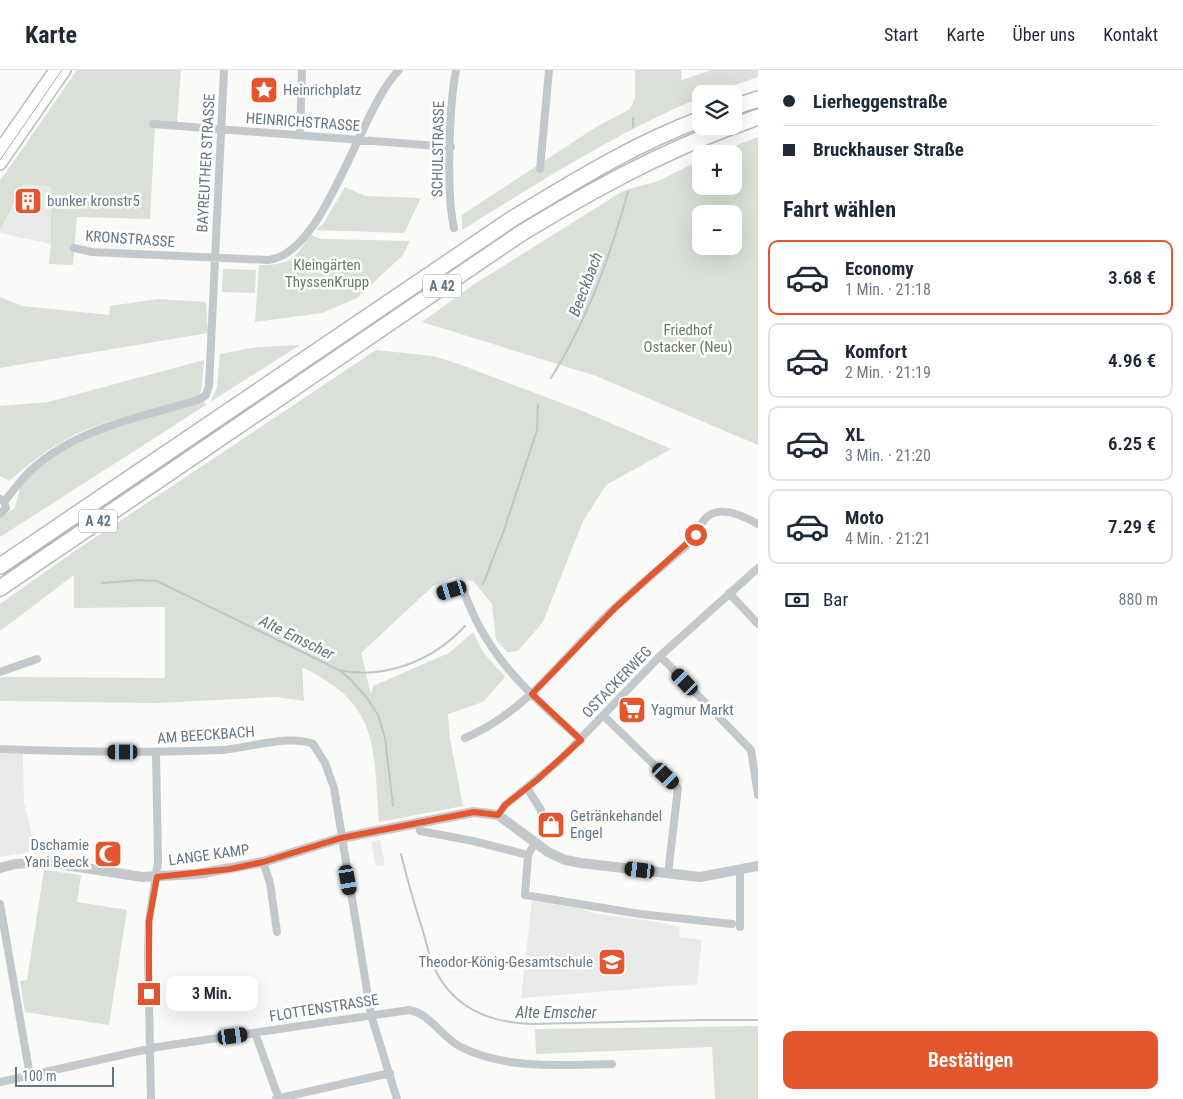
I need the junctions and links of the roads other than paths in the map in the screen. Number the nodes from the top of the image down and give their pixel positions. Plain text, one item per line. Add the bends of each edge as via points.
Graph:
1 (55, 70) edge
2 (65, 70) edge
3 (224, 70) edge
4 (302, 70) edge
5 (400, 70) edge
6 (456, 70) edge
7 (549, 70) edge
8 (758, 99) edge
9 (742, 104) edge
10 (758, 117) edge
11 (692, 123) edge
12 (742, 123) edge
13 (153, 124) dead end
14 (221, 129) junction
15 (300, 135) junction
16 (711, 135) edge
17 (358, 140) junction
18 (451, 147) junction
19 (0, 149) edge
20 (0, 164) edge
21 (540, 168) dead end
22 (454, 228) dead end
23 (74, 248) dead end
24 (215, 258) junction
25 (2, 501) edge
26 (0, 514) edge
27 (758, 524) edge
28 (34, 542) junction
29 (0, 558) edge
30 (0, 566) edge
31 (758, 568) edge
32 (0, 588) edge
33 (441, 593) dead end
34 (730, 593) junction
35 (758, 624) edge
36 (660, 656) junction
37 (37, 660) dead end
38 (0, 672) edge
39 (532, 694) junction
40 (604, 716) junction
41 (465, 738) dead end
42 (581, 740) junction
43 (0, 749) edge
44 (156, 752) junction
45 (527, 788) junction
46 (758, 795) edge
47 (498, 815) junction
48 (419, 824) junction
49 (544, 834) dead end
50 (341, 838) junction
51 (535, 843) junction
52 (528, 855) junction
53 (263, 862) junction
54 (758, 866) edge
55 (0, 868) edge
56 (740, 870) junction
57 (668, 874) junction
58 (157, 877) junction
59 (0, 904) edge
60 (732, 924) dead end
61 (740, 927) dead end
62 (278, 932) dead end
63 (371, 1015) junction
64 (255, 1033) junction
65 (149, 1050) junction
66 (612, 1064) dead end
67 (390, 1073) junction
68 (30, 1076) junction
69 (0, 1082) edge
70 (151, 1099) edge
71 (278, 1099) edge
72 (397, 1099) edge

1 - 19 main road
2 - 20 main road
3 - 14 street, BAYREUTHER STRASSE
4 - 15 street
5 - 17 street, KRONSTRASSE via 375,104
6 - 18 street, SCHULSTRASSE
7 - 21 street
8 - 9 highway
10 - 12 highway, A 42
11 - 28 highway, A 42 via 587,173 512,219
13 - 14 street, HEINRICHSTRASSE
14 - 15 street, HEINRICHSTRASSE
14 - 24 street, BAYREUTHER STRASSE
15 - 17 street, HEINRICHSTRASSE
16 - 32 highway, A 42 via 656,157 520,234
17 - 18 street, HEINRICHSTRASSE
17 - 24 street, KRONSTRASSE via 324,210 288,254 268,260
18 - 22 street, SCHULSTRASSE
23 - 24 street, KRONSTRASSE via 92,252
24 - 25 street, BAYREUTHER STRASSE via 206,395 114,424 65,445 28,473
25 - 26 street via 6,508
27 - 39 street via 728,512 711,514 689,544 615,608
28 - 29 highway
28 - 30 highway, A 42
31 - 34 street, OSTACKERWEG
33 - 39 street via 462,586 494,654
34 - 35 street
34 - 36 street, OSTACKERWEG
36 - 40 street, OSTACKERWEG
36 - 46 street via 750,750
37 - 38 street
39 - 41 street via 492,726
39 - 42 street
40 - 42 street, OSTACKERWEG
40 - 57 street via 678,788
42 - 45 street, OSTACKERWEG
43 - 44 street, AM BEECKBACH
44 - 50 street, AM BEECKBACH via 225,750 294,741 313,744 325,762 334,788
44 - 58 street
45 - 47 street, OSTACKERWEG via 505,805
45 - 49 street via 541,810
47 - 48 street, LANGE KAMP via 474,812
47 - 51 street
48 - 50 street, LANGE KAMP
48 - 52 street via 420,831
50 - 53 street, LANGE KAMP
50 - 63 street
51 - 52 street
51 - 57 street via 566,860
52 - 60 street via 525,896
53 - 58 street, LANGE KAMP via 197,874
53 - 62 street via 270,882
54 - 56 street
55 - 58 street, LANGE KAMP via 47,862
56 - 57 street via 700,877
56 - 61 street
58 - 65 street via 149,921
59 - 68 street
63 - 64 street, FLOTTENSTRASSE
63 - 66 street, FLOTTENSTRASSE via 414,1010 459,1047 491,1058 550,1065
63 - 67 street
64 - 65 street, FLOTTENSTRASSE
64 - 71 street
65 - 68 street, FLOTTENSTRASSE
65 - 70 street
67 - 71 street
67 - 72 street
68 - 69 street, FLOTTENSTRASSE

